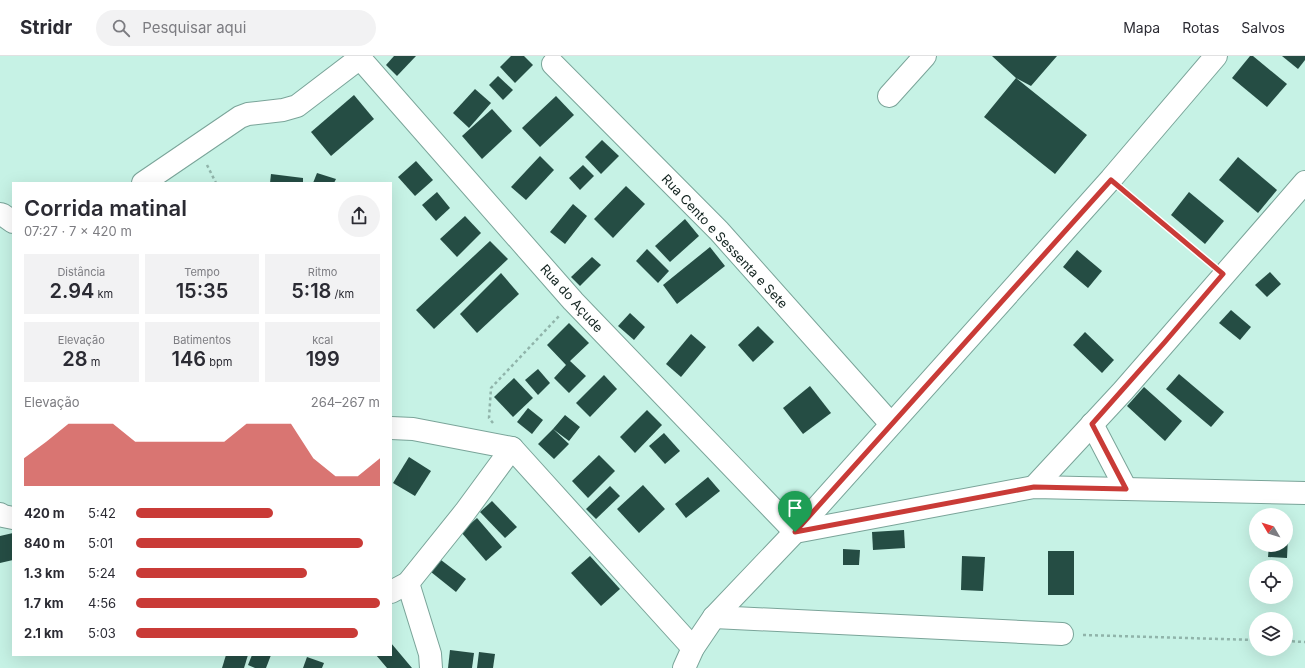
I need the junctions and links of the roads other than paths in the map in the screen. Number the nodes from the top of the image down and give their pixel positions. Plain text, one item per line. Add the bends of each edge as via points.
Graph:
1 (924, 56) edge
2 (1216, 56) edge
3 (359, 57) edge
4 (553, 64) dead end
5 (888, 96) dead end
6 (144, 182) edge
7 (1305, 182) edge
8 (0, 214) edge
9 (12, 221) edge
10 (891, 424) junction
11 (1092, 424) junction
12 (392, 428) edge
13 (512, 448) junction
14 (1034, 487) junction
15 (1126, 489) junction
16 (1305, 493) edge
17 (795, 532) junction
18 (399, 587) edge
19 (714, 617) junction
20 (1062, 634) road end
21 (693, 648) junction
22 (431, 668) edge
23 (684, 668) edge

1 - 5 street
2 - 10 street via 1111,180
3 - 6 street via 296,106 240,117
3 - 17 street, Rua do Açude via 573,301
4 - 10 street, Rua Cento e Sessenta e Sete via 719,231
7 - 11 street
8 - 9 street
10 - 17 street
11 - 14 street
11 - 15 street
12 - 13 street via 413,429
13 - 18 street via 465,512
13 - 21 street
14 - 15 street
14 - 17 street
15 - 16 street
17 - 19 street
18 - 22 street via 430,654
19 - 20 street
19 - 21 street
21 - 23 street

